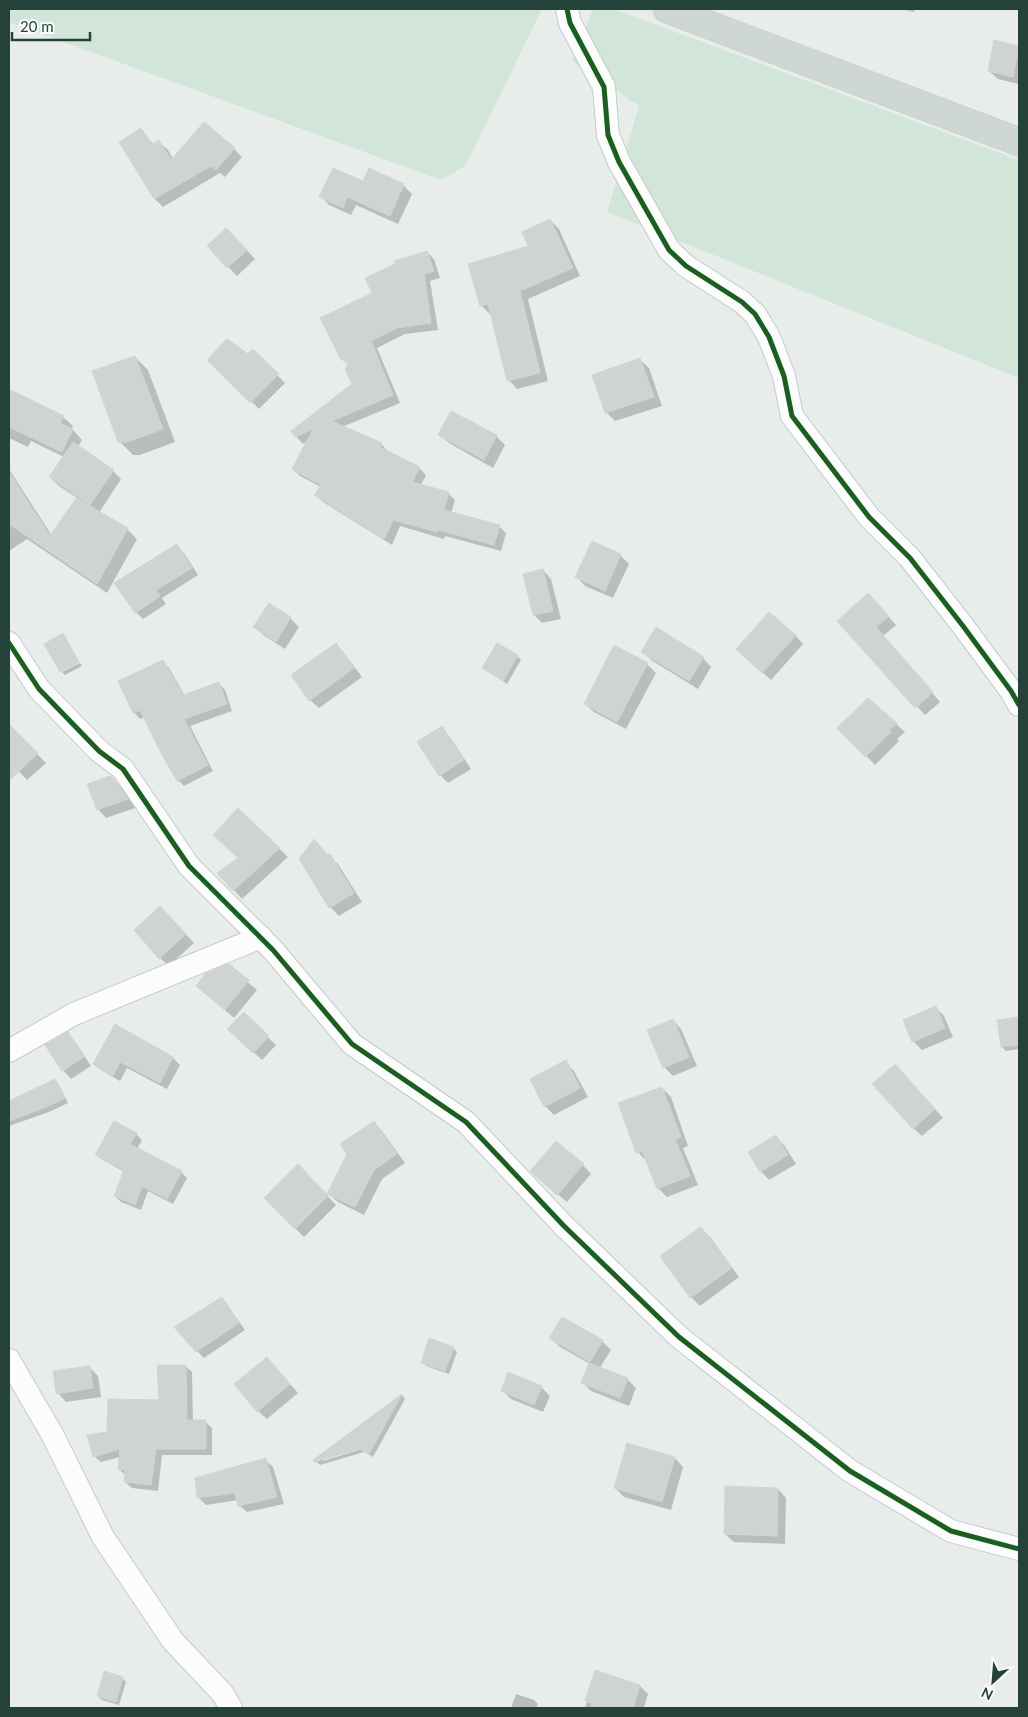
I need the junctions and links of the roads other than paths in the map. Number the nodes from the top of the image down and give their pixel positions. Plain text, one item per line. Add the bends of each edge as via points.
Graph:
1 (568, 9) edge
2 (668, 9) edge
3 (1019, 142) edge
4 (9, 643) edge
5 (1019, 705) edge
6 (261, 937) junction
7 (9, 1051) edge
8 (9, 1360) edge
9 (1019, 1549) edge
10 (231, 1708) edge

1 - 5 street via 570,23 604,87 608,135 619,162 669,250 686,266 755,314 769,337 784,376 792,416 869,517 910,558 974,640
2 - 3 main road
4 - 6 street via 39,689 99,750 123,769 189,866
6 - 7 street via 74,1014
6 - 9 street via 352,1044 466,1122 564,1226 679,1337 850,1471 951,1531
8 - 10 street via 52,1434 103,1537 173,1641 223,1694

